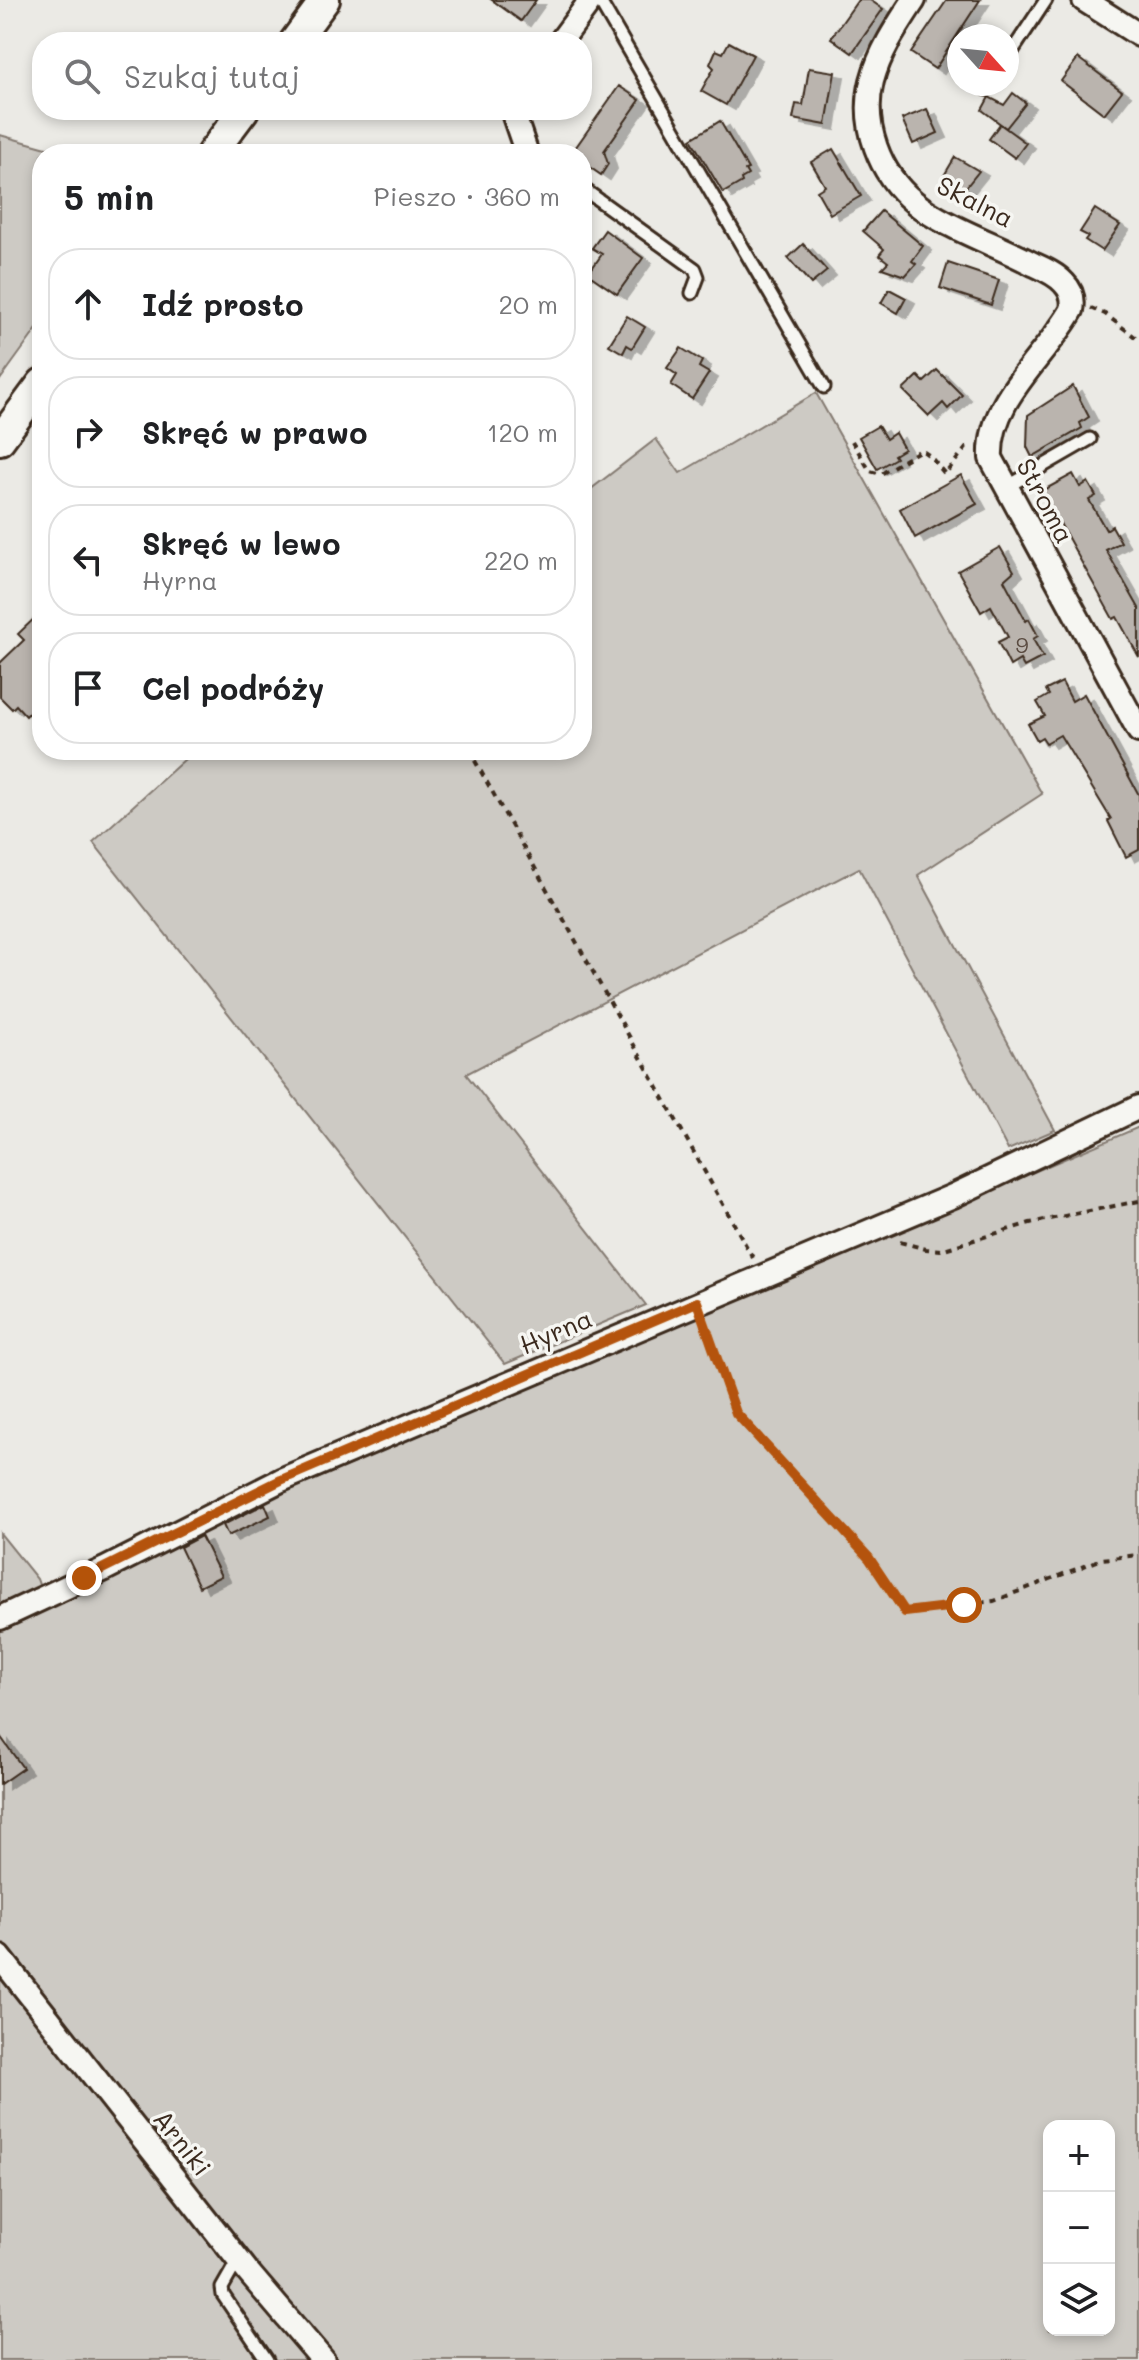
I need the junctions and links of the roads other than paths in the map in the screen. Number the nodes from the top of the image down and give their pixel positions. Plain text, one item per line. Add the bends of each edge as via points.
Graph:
1 (325, 0) edge
2 (591, 0) edge
3 (599, 0) edge
4 (914, 0) edge
5 (1046, 0) edge
6 (1084, 0) edge
7 (301, 32) edge
8 (567, 32) edge
9 (1139, 35) edge
10 (1019, 41) edge
11 (236, 120) edge
12 (516, 120) edge
13 (218, 144) edge
14 (525, 144) edge
15 (592, 195) edge
16 (692, 293) dead end
17 (1074, 301) joint
18 (824, 387) dead end
19 (32, 397) edge
20 (1090, 439) dead end
21 (0, 440) edge
22 (1005, 488) junction
23 (1139, 731) edge
24 (1139, 1107) edge
25 (0, 1618) edge
26 (0, 1957) edge
27 (238, 2259) junction
28 (267, 2360) edge
29 (323, 2360) edge

1 - 7 street
2 - 8 street
3 - 18 lane
4 - 17 street, Skalna via 888,40 869,95 870,132 882,163 913,202 1052,273
5 - 10 lane
6 - 9 street
11 - 13 street
12 - 14 street
15 - 16 lane via 695,269
17 - 22 street, Stroma via 1065,323 1018,384 990,437 991,458
19 - 21 street
20 - 22 lane
22 - 23 street, Stroma
24 - 25 street, Hyrna via 953,1196 281,1480
26 - 27 street, Arniki
27 - 28 lane via 223,2295
27 - 29 street, Arniki

